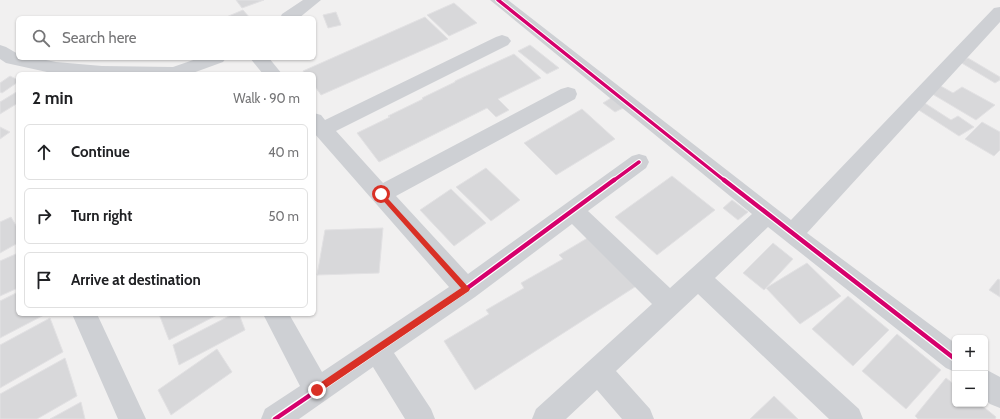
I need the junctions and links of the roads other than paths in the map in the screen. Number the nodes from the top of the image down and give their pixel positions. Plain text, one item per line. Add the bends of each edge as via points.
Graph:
1 (313, 0) edge
2 (498, 0) edge
3 (1000, 12) edge
4 (291, 16) edge
5 (502, 41) dead end
6 (0, 51) edge
7 (16, 60) edge
8 (17, 60) edge
9 (211, 60) edge
10 (261, 60) edge
11 (102, 72) edge
12 (177, 72) edge
13 (271, 72) edge
14 (568, 94) dead end
15 (318, 124) edge
16 (639, 162) dead end
17 (381, 194) junction
18 (573, 211) junction
19 (766, 214) junction
20 (792, 234) junction
21 (698, 278) junction
22 (466, 289) junction
23 (669, 304) junction
24 (85, 316) edge
25 (276, 316) edge
26 (377, 349) junction
27 (952, 357) edge
28 (598, 371) junction
29 (988, 384) edge
30 (317, 390) junction
31 (1000, 394) edge
32 (844, 417) edge
33 (132, 419) edge
34 (275, 419) edge
35 (421, 419) edge
36 (546, 419) edge
37 (640, 419) edge

1 - 4 street
2 - 19 street
3 - 20 street
5 - 15 street
6 - 7 street
8 - 11 street via 56,68
9 - 12 street
10 - 13 street
14 - 17 street
15 - 17 street
16 - 18 street
17 - 22 street
18 - 22 street
18 - 23 street
19 - 20 street
19 - 21 street
20 - 27 street
21 - 23 street
21 - 32 street
22 - 26 street
23 - 28 street
24 - 33 street
25 - 30 street
26 - 30 street
26 - 35 street
28 - 36 street
28 - 37 street
29 - 31 street
30 - 34 street

